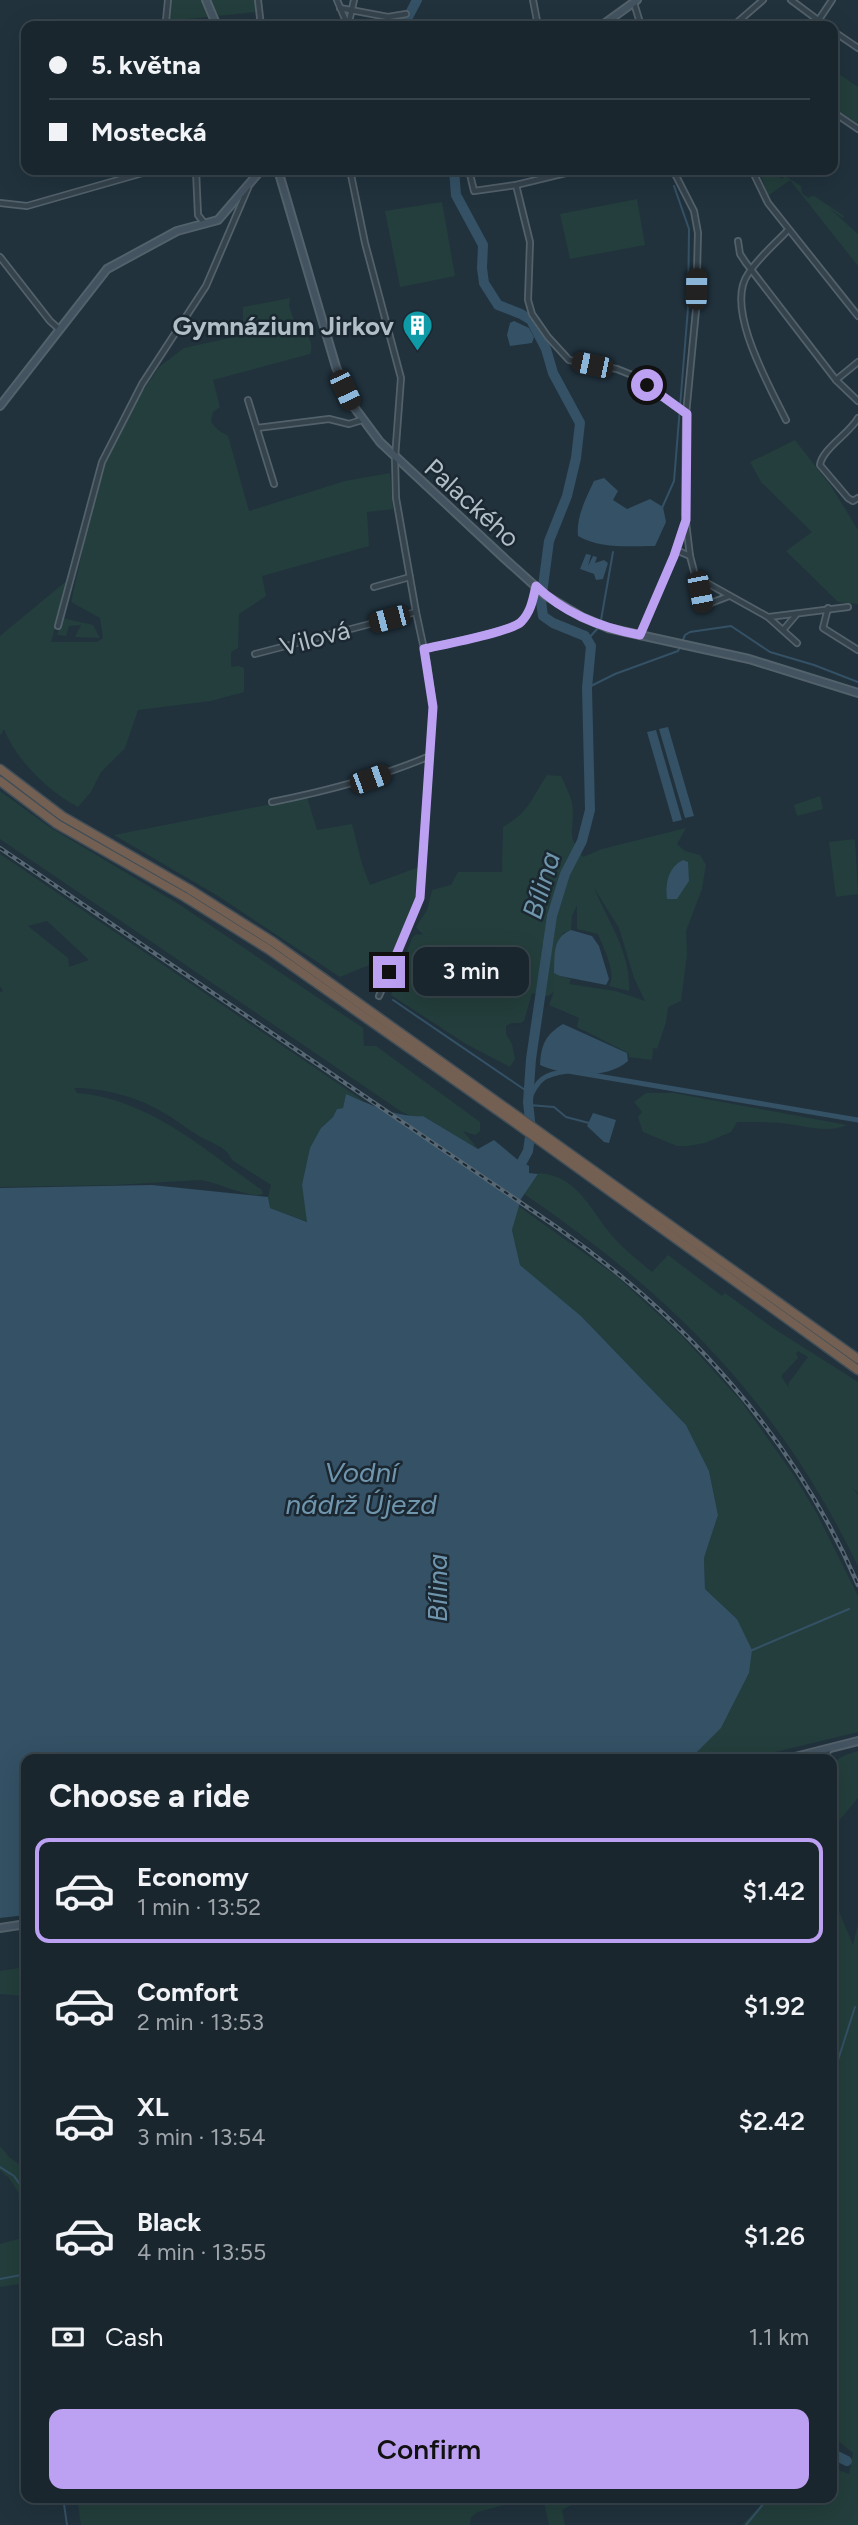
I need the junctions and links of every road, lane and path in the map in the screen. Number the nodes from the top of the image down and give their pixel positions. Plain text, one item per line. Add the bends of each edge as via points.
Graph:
1 (168, 0) edge
2 (206, 0) edge
3 (258, 0) edge
4 (337, 0) edge
5 (354, 0) edge
6 (533, 0) edge
7 (762, 0) edge
8 (790, 0) edge
9 (832, 0) edge
10 (635, 2) edge
11 (340, 8) junction
12 (351, 10) junction
13 (407, 14) dead end
14 (388, 18) junction
15 (166, 21) dead end
16 (215, 21) edge
17 (260, 21) edge
18 (346, 21) edge
19 (349, 21) edge
20 (388, 21) edge
21 (537, 21) edge
22 (608, 21) edge
23 (639, 21) edge
24 (739, 21) edge
25 (818, 21) joint
26 (838, 34) edge
27 (858, 48) edge
28 (838, 115) edge
29 (858, 129) edge
30 (136, 175) edge
31 (196, 175) edge
32 (256, 175) edge
33 (279, 175) edge
34 (351, 175) edge
35 (470, 175) edge
36 (552, 175) edge
37 (676, 175) edge
38 (754, 175) edge
39 (251, 180) junction
40 (516, 185) junction
41 (0, 203) edge
42 (206, 225) junction
43 (788, 230) junction
44 (738, 241) dead end
45 (0, 257) edge
46 (752, 269) junction
47 (858, 316) edge
48 (60, 329) junction
49 (858, 362) edge
50 (836, 380) junction
51 (248, 400) dead end
52 (858, 401) edge
53 (0, 406) edge
54 (687, 414) junction
55 (362, 420) junction
56 (786, 420) dead end
57 (857, 422) edge
58 (257, 428) junction
59 (395, 458) junction
60 (274, 484) dead end
61 (856, 500) edge
62 (858, 507) edge
63 (686, 520) junction
64 (676, 550) junction
65 (690, 556) junction
66 (410, 577) junction
67 (697, 578) junction
68 (536, 586) junction
69 (374, 587) dead end
70 (729, 596) junction
71 (848, 607) dead end
72 (828, 608) junction
73 (416, 612) junction
74 (797, 614) junction
75 (768, 617) junction
76 (58, 625) dead end
77 (784, 629) junction
78 (640, 635) junction
79 (797, 643) dead end
80 (424, 649) junction
81 (858, 650) edge
82 (255, 653) dead end
83 (858, 693) edge
84 (430, 756) junction
85 (0, 769) edge
86 (0, 781) edge
87 (272, 802) dead end
88 (379, 996) dead end
89 (858, 1359) edge
90 (858, 1370) edge
91 (858, 1741) edge
92 (830, 1748) junction
93 (808, 1754) edge
94 (827, 1754) edge
95 (21, 1925) edge
96 (0, 1928) edge

1 - 15 street
2 - 16 street
3 - 17 street
4 - 11 street
5 - 12 street
6 - 21 street
7 - 24 street
8 - 25 street
9 - 25 street
10 - 22 street
10 - 23 street
11 - 12 street
11 - 18 street
12 - 14 street
12 - 19 street
13 - 14 street
14 - 20 street
26 - 27 street
28 - 29 street
30 - 41 street via 27,206
31 - 42 street via 198,215
32 - 39 street
33 - 55 street, Palackého via 336,367
34 - 59 street via 401,378
35 - 40 street via 474,191
36 - 40 street
37 - 54 street via 694,211 698,233
38 - 43 street
39 - 42 street via 225,214
39 - 76 street via 206,286 142,384 102,461
40 - 54 street via 530,242 527,300 548,337 569,360 632,375
42 - 48 street via 177,231 107,269
43 - 46 street
43 - 47 street
44 - 46 street via 740,254
45 - 48 street
46 - 50 street
46 - 56 street via 743,285 743,322
48 - 53 street
49 - 50 street
50 - 52 street
51 - 58 street
54 - 63 street
55 - 58 street via 349,424 329,419
55 - 59 street, Palackého
57 - 61 street via 821,458 820,465 841,491
58 - 60 street
59 - 66 street via 396,498
59 - 68 street, Palackého
61 - 62 street
63 - 64 street
63 - 65 street
64 - 65 street
64 - 78 street
65 - 67 street
66 - 69 street
66 - 73 street
67 - 70 street
67 - 70 street via 703,606
68 - 78 street, Palackého via 575,614
68 - 80 street via 531,608 520,624
70 - 75 street
71 - 72 street
72 - 74 street
72 - 81 street via 823,628
73 - 80 street
73 - 82 street, Vilová
74 - 75 street
74 - 77 street
75 - 77 street
77 - 79 street
78 - 83 street, Palackého via 749,659
80 - 84 street via 433,707
84 - 87 street via 336,789
84 - 88 street via 420,898
85 - 89 highway via 62,816 240,920
86 - 90 highway via 57,824 268,949
91 - 92 street
92 - 93 street
92 - 94 street
95 - 96 street

